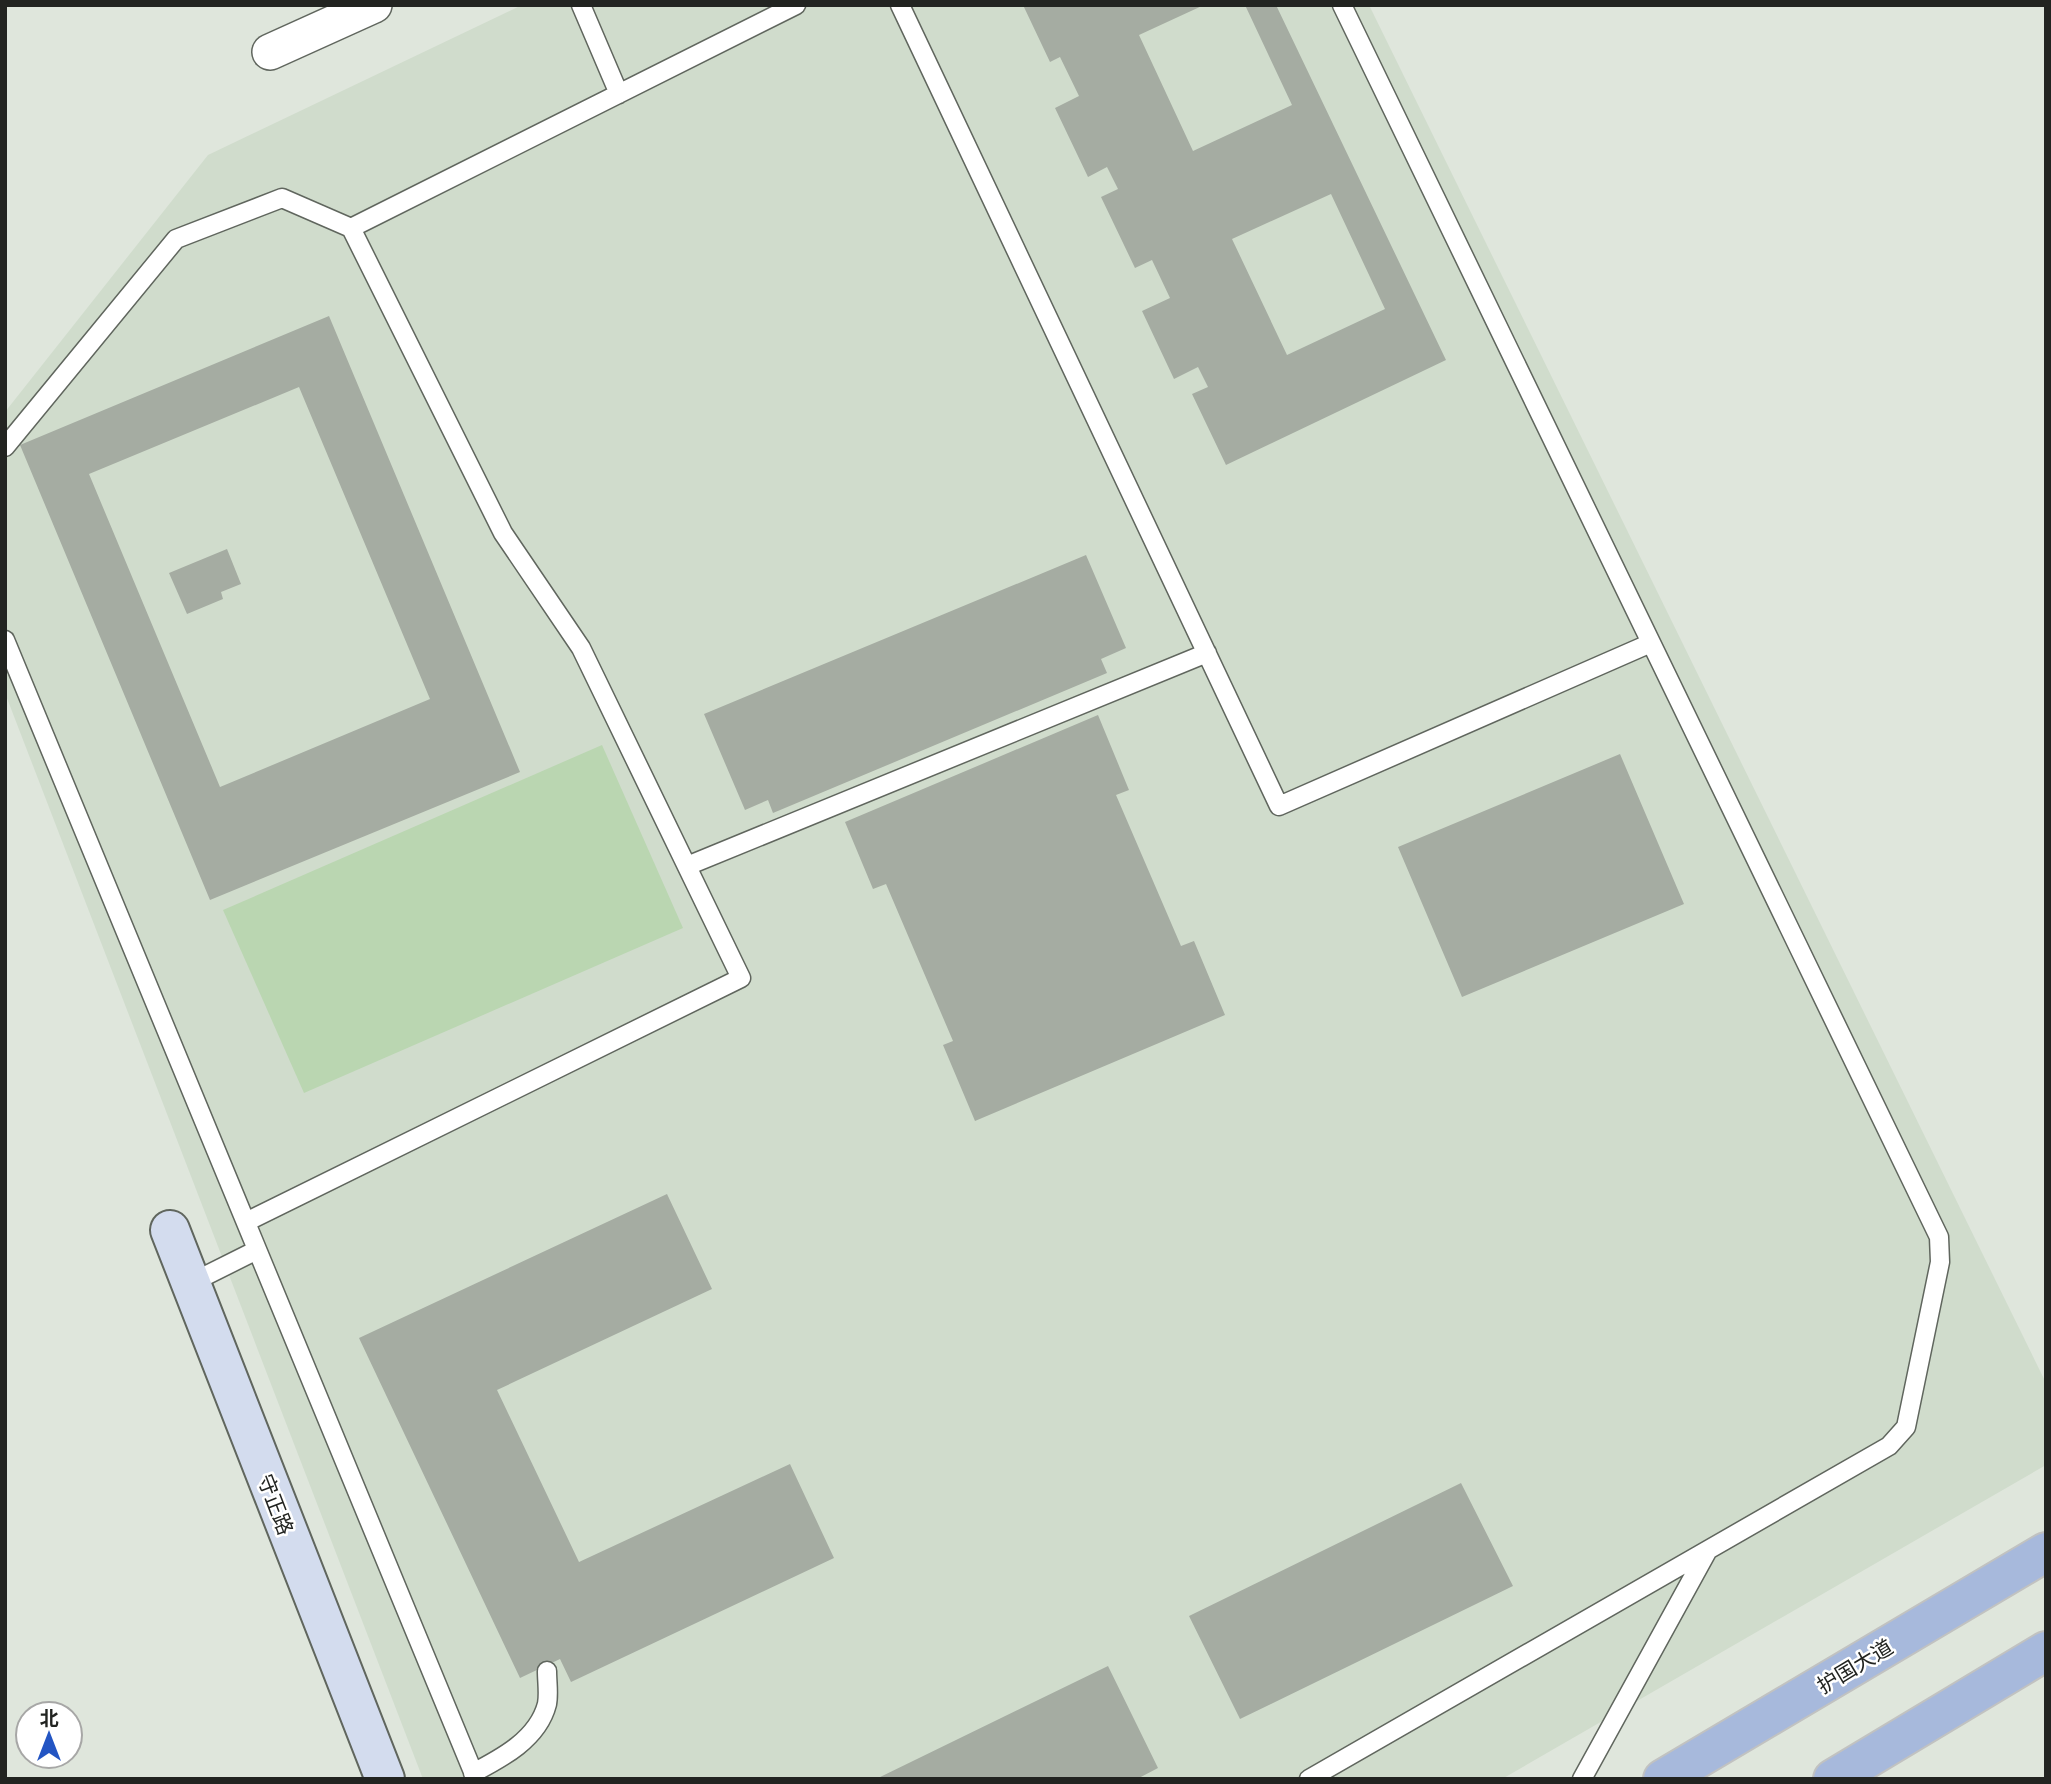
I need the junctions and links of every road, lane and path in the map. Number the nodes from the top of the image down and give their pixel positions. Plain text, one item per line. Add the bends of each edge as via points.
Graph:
1 (374, 5) edge
2 (581, 5) edge
3 (796, 5) edge
4 (900, 5) edge
5 (1342, 5) edge
6 (270, 52) dead end
7 (619, 94) junction
8 (351, 228) junction
9 (5, 447) edge
10 (5, 640) edge
11 (1651, 643) junction
12 (1207, 653) junction
13 (687, 866) junction
14 (246, 1223) junction
15 (170, 1230) dead end
16 (257, 1250) junction
17 (191, 1283) junction
18 (1708, 1550) junction
19 (2046, 1552) edge
20 (2046, 1651) edge
21 (547, 1671) dead end
22 (474, 1776) edge
23 (385, 1779) edge
24 (1309, 1779) edge
25 (1582, 1779) edge
26 (1663, 1779) edge
27 (1833, 1779) edge

1 - 6 street
2 - 7 lane
3 - 7 lane
4 - 12 lane
5 - 11 lane
7 - 8 lane
8 - 9 lane via 282,198 176,239
8 - 13 lane via 503,533 581,648
10 - 14 lane
11 - 12 lane via 1279,806
11 - 18 lane via 1939,1237 1940,1262 1906,1427 1889,1446
12 - 13 lane
13 - 14 lane via 741,978
14 - 16 lane
15 - 17 street, 守正路
16 - 17 lane
16 - 22 lane
17 - 23 street, 守正路
18 - 24 lane
18 - 25 lane
19 - 26 main road, 护国大道
20 - 27 main road
21 - 22 lane via 547,1705 535,1728

